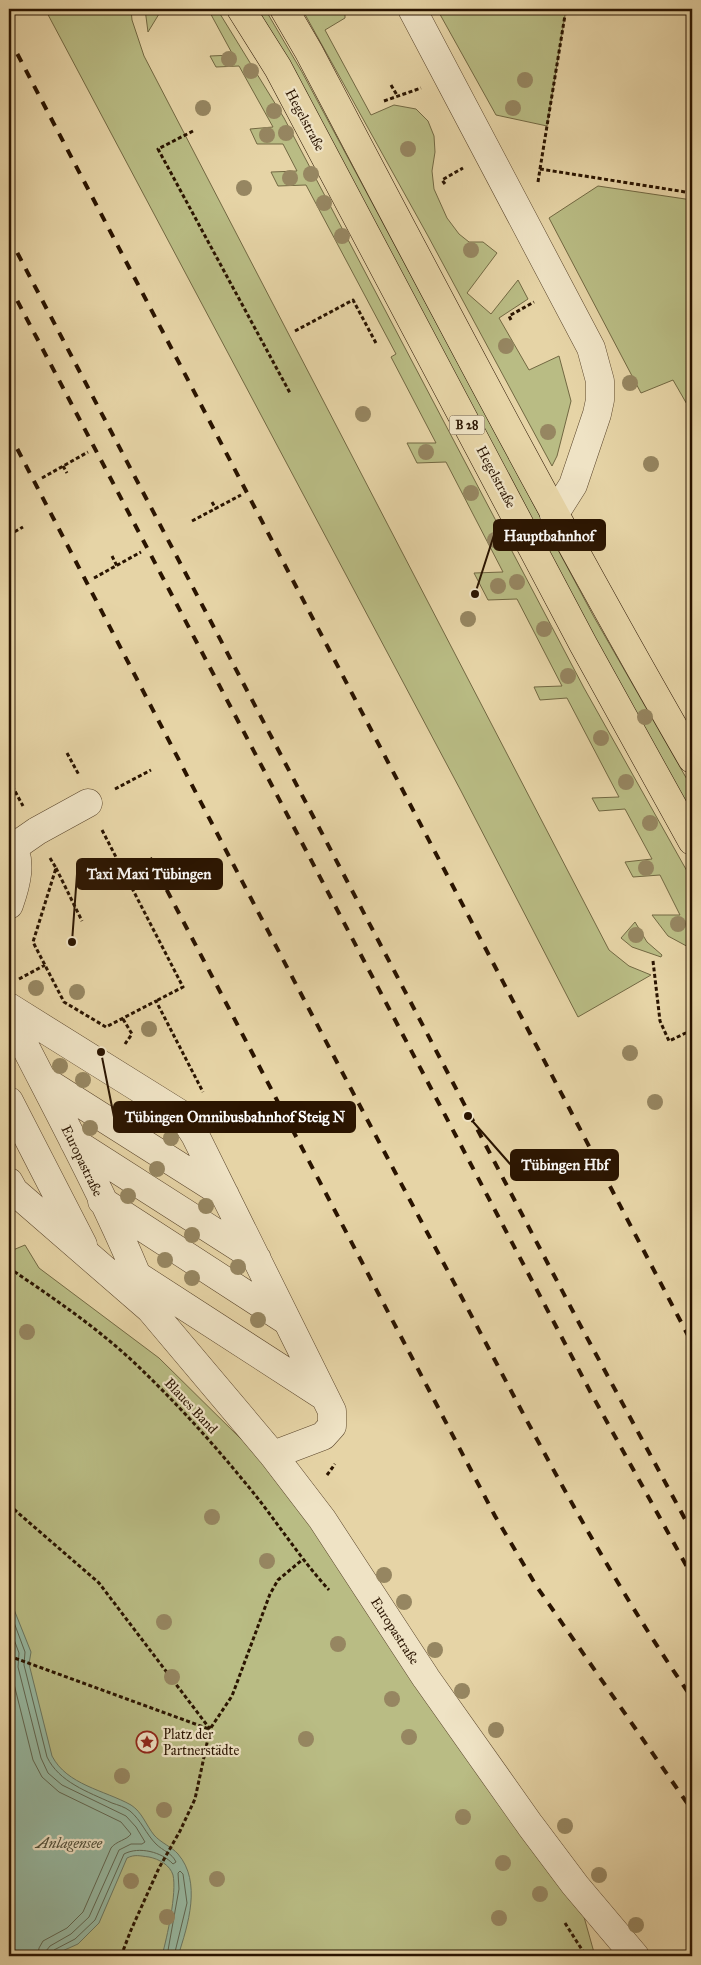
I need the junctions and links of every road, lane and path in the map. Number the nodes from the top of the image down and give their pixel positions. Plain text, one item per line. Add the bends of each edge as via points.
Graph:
1 (241, 9) edge
2 (284, 9) edge
3 (412, 9) edge
4 (566, 9) edge
5 (390, 85) dead end
6 (424, 87) dead end
7 (398, 97) junction
8 (384, 101) dead end
9 (192, 130) dead end
10 (468, 166) dead end
11 (540, 169) junction
12 (445, 184) dead end
13 (692, 193) edge
14 (528, 229) junction
15 (541, 299) dead end
16 (511, 320) dead end
17 (295, 331) dead end
18 (377, 345) dead end
19 (290, 393) dead end
20 (88, 452) dead end
21 (63, 466) junction
22 (67, 473) dead end
23 (42, 478) dead end
24 (241, 495) dead end
25 (212, 502) dead end
26 (216, 509) junction
27 (554, 515) junction
28 (9, 517) edge
29 (192, 521) dead end
30 (23, 527) dead end
31 (9, 528) edge
32 (9, 535) edge
33 (141, 552) dead end
34 (112, 556) dead end
35 (117, 566) junction
36 (94, 578) dead end
37 (692, 759) edge
38 (151, 770) dead end
39 (118, 787) dead end
40 (88, 803) joint
41 (692, 841) edge
42 (12, 844) edge
43 (56, 868) dead end
44 (9, 904) edge
45 (82, 921) dead end
46 (654, 961) dead end
47 (45, 965) dead end
48 (16, 980) dead end
49 (156, 1001) dead end
50 (9, 1007) edge
51 (9, 1015) edge
52 (124, 1019) dead end
53 (692, 1030) edge
54 (123, 1047) dead end
55 (41, 1078) junction
56 (9, 1101) edge
57 (74, 1142) junction
58 (9, 1182) edge
59 (225, 1195) junction
60 (102, 1201) junction
61 (89, 1257) junction
62 (257, 1259) junction
63 (9, 1268) edge
64 (138, 1276) junction
65 (150, 1309) junction
66 (288, 1322) junction
67 (325, 1397) junction
68 (273, 1454) junction
69 (9, 1505) edge
70 (302, 1560) junction
71 (328, 1588) dead end
72 (9, 1656) edge
73 (210, 1729) junction
74 (121, 1956) edge
75 (635, 1956) edge

1 - 41 main road, Hegelstraße / B 28 via 282,77 583,644
2 - 27 main road, B 28
3 - 14 street
4 - 11 path
5 - 7 path
6 - 7 path
7 - 8 path
9 - 19 path via 158,149
10 - 12 path via 442,180
11 - 13 path
11 - 14 path
14 - 27 street via 591,348 600,381 600,400 594,423 573,484
15 - 16 path via 509,316
17 - 18 path via 353,300
20 - 21 path
21 - 22 path
21 - 23 path
24 - 26 path
25 - 26 path
26 - 29 path
27 - 37 main road, B 28
28 - 31 path via 12,522
30 - 32 path
33 - 35 path
34 - 35 path
35 - 36 path
38 - 39 path
40 - 42 street
40 - 49 path via 183,987
42 - 44 street via 17,874
43 - 45 path
46 - 53 path via 660,1021 669,1042
47 - 48 path
50 - 59 street via 182,1115
51 - 55 street, Europastraße
52 - 54 path via 132,1034
55 - 57 street, Europastraße
55 - 59 street
56 - 61 street
57 - 60 street, Europastraße
57 - 62 street
58 - 61 street, Europastraße via 14,1191
59 - 62 street
60 - 64 street, Europastraße
60 - 66 street
61 - 65 street, Europastraße
62 - 66 street
63 - 70 path, Blaues Band via 107,1339 142,1370 237,1472
64 - 65 street, Europastraße
64 - 67 street
65 - 68 street, Europastraße
66 - 67 street
67 - 68 street via 333,1419 328,1432
68 - 75 street, Europastraße via 322,1519 426,1678 530,1825
69 - 73 path via 99,1582
70 - 71 path, Blaues Band
70 - 73 path via 278,1580 270,1594 232,1696
72 - 73 path
73 - 74 path via 195,1799 159,1868

